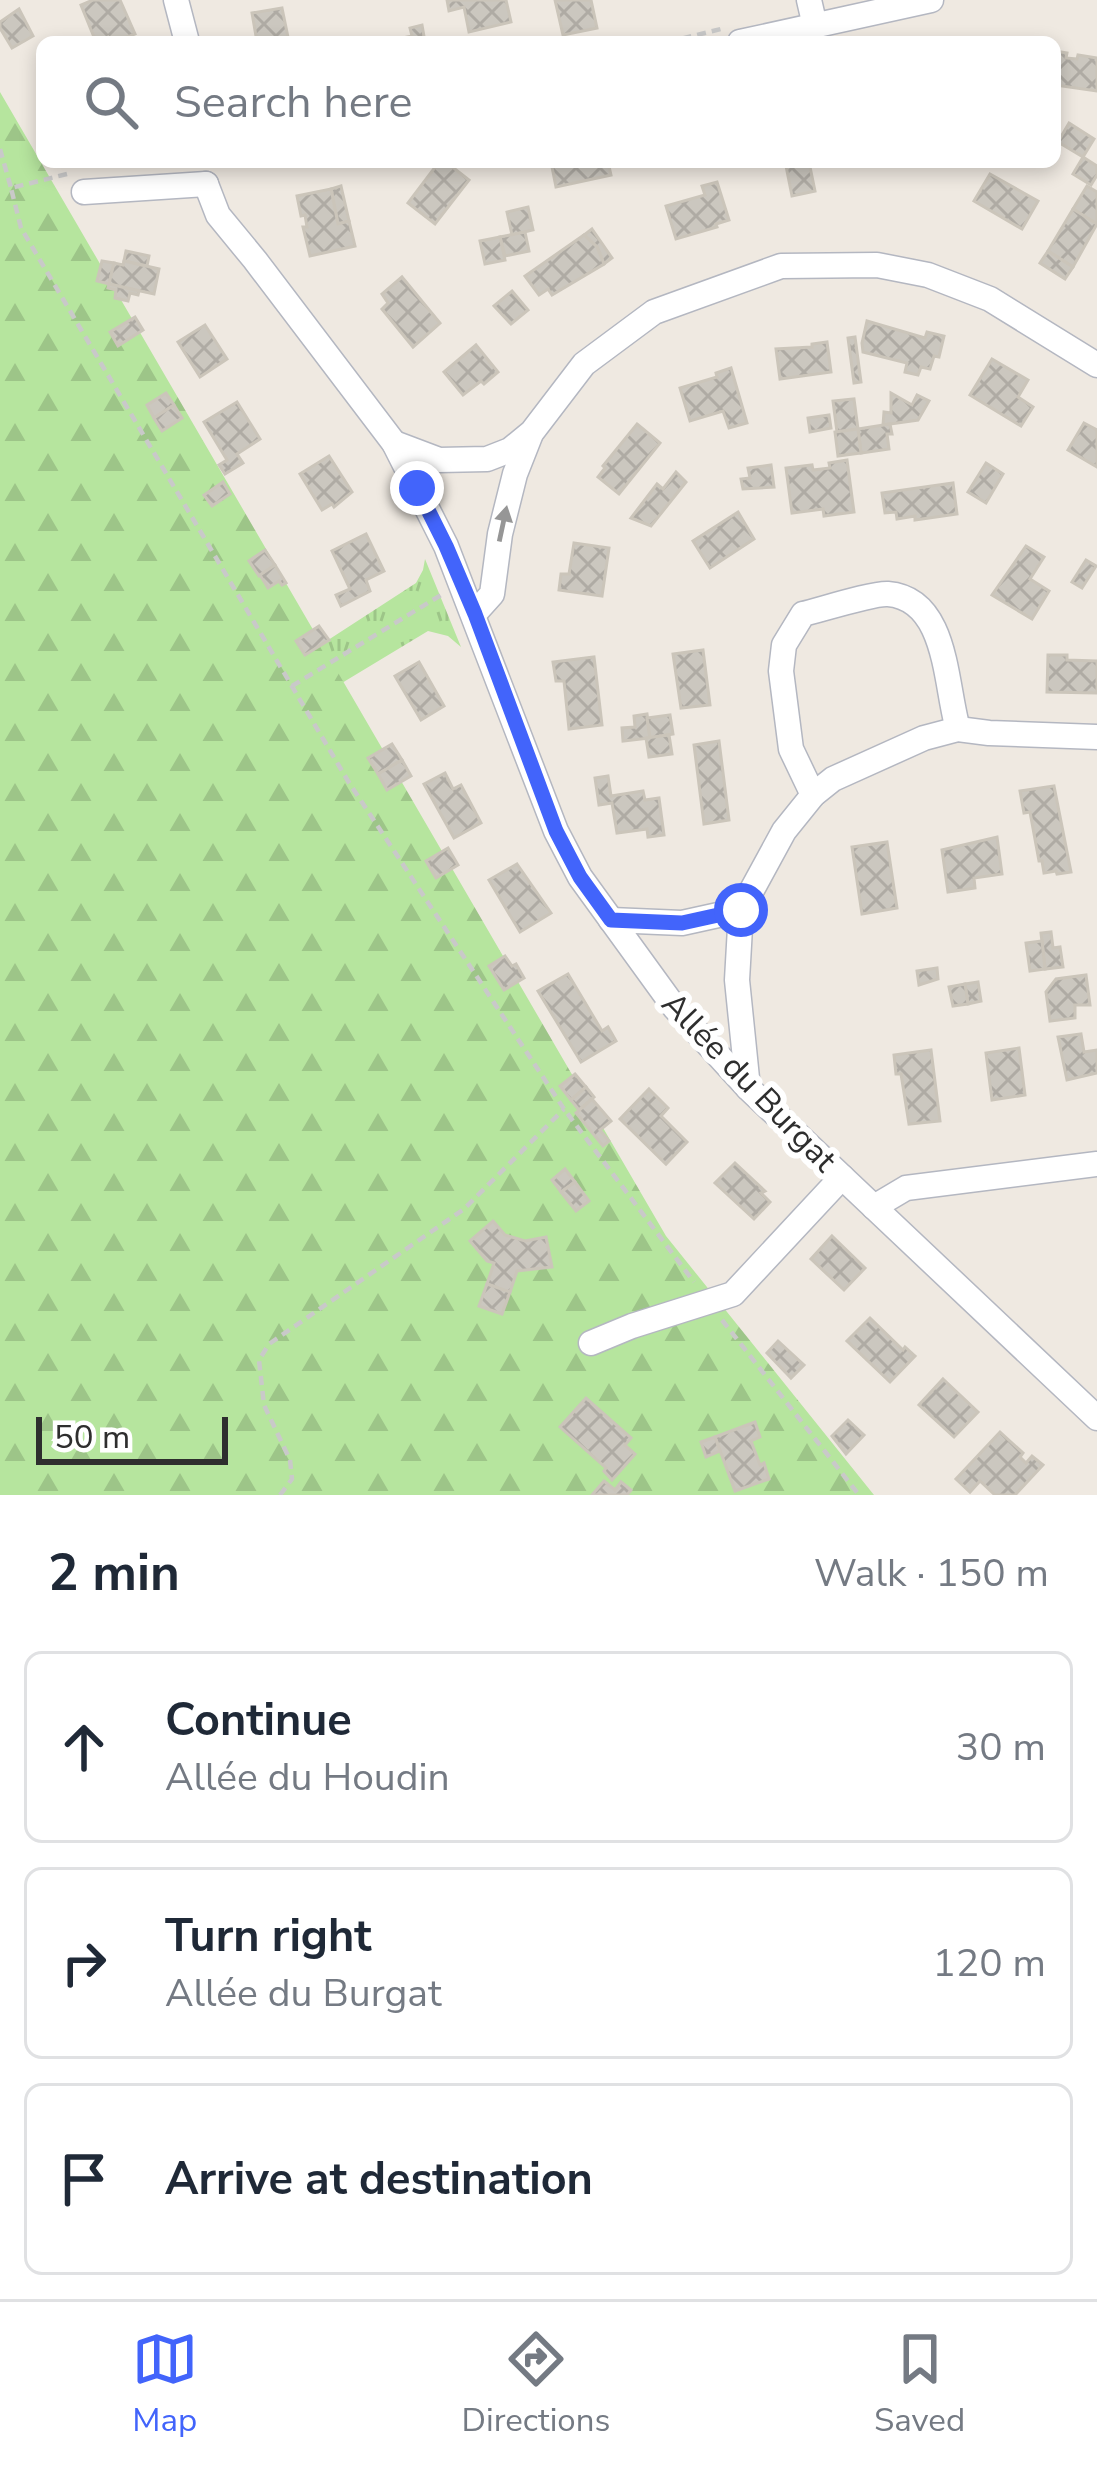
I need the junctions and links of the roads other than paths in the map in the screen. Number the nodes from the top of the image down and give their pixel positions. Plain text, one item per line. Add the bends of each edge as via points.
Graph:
1 (176, 0) edge
2 (809, 0) edge
3 (931, 0) edge
4 (815, 26) junction
5 (185, 36) edge
6 (768, 36) edge
7 (210, 173) edge
8 (80, 182) road end
9 (1097, 365) edge
10 (532, 432) junction
11 (394, 443) junction
12 (475, 614) junction
13 (958, 729) junction
14 (1097, 737) edge
15 (813, 795) junction
16 (741, 910) junction
17 (611, 920) junction
18 (748, 1088) junction
19 (1097, 1163) edge
20 (842, 1177) junction
21 (874, 1208) junction
22 (591, 1343) dead end
23 (1097, 1418) edge

1 - 5 street
2 - 4 street
3 - 4 street
4 - 6 street
7 - 8 street
7 - 11 street, Allée du Burgat via 218,215
9 - 10 street via 990,299 928,274 877,265 781,266 654,311 584,364
10 - 11 street via 487,459 439,460
12 -> 10 street via 492,594 500,534
11 - 12 street, Allée du Burgat
12 - 17 street, Allée du Burgat via 556,831
13 - 14 street
13 - 15 street via 833,779
13 - 15 street via 937,631 920,606 887,594 803,614 784,645 781,671 791,749
15 - 16 street
16 - 17 street via 682,923
16 - 18 street via 737,980
17 - 18 street, Allée du Burgat via 674,1008
18 - 20 street, Allée du Burgat
19 - 21 street via 906,1188
20 - 21 street, Allée du Burgat
20 - 22 street via 733,1294
21 - 23 street, Allée du Burgat

